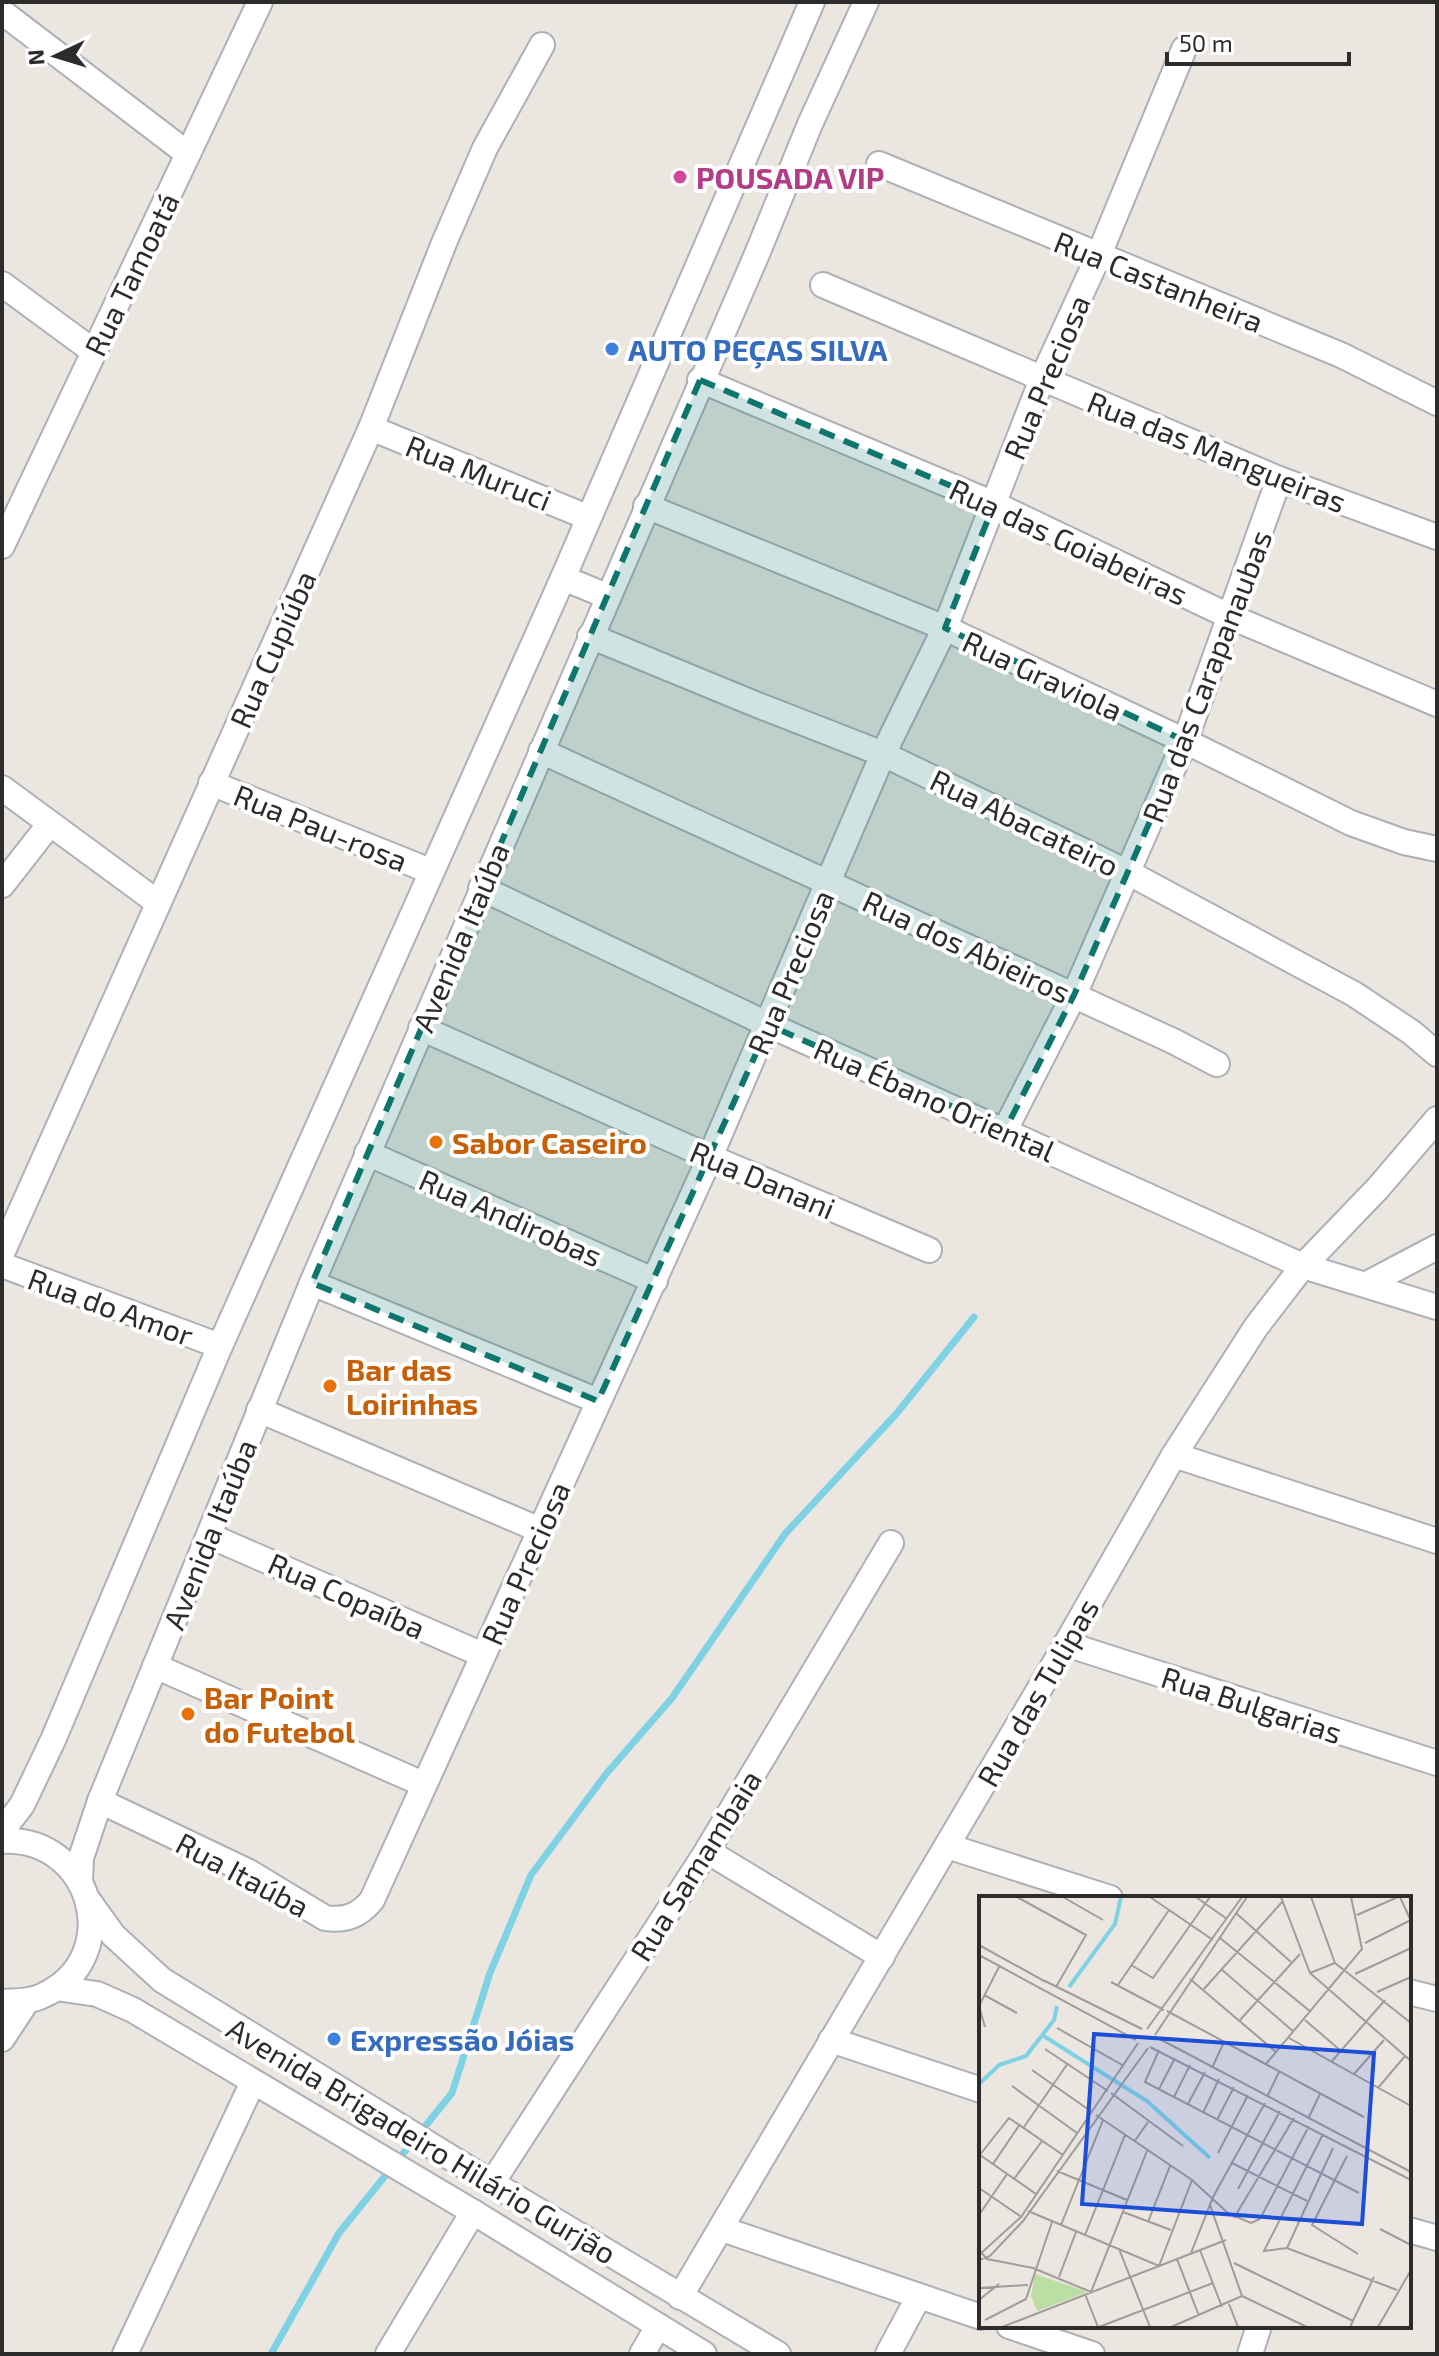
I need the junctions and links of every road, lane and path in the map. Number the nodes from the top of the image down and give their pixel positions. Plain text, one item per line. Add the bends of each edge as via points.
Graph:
1 (260, 2) edge
2 (812, 2) edge
3 (866, 2) edge
4 (2, 12) edge
5 (542, 45) dead end
6 (1184, 49) dead end
7 (188, 154) junction
8 (879, 164) dead end
9 (1098, 257) junction
10 (2, 284) edge
11 (823, 285) dead end
12 (93, 351) junction
13 (1042, 379) junction
14 (700, 380) junction
15 (1437, 403) edge
16 (371, 428) junction
17 (1279, 479) junction
18 (994, 504) junction
19 (646, 506) junction
20 (587, 517) junction
21 (1437, 537) edge
22 (2, 546) edge
23 (563, 578) junction
24 (607, 596) junction
25 (1231, 617) junction
26 (945, 628) junction
27 (590, 636) junction
28 (1437, 704) edge
29 (1185, 741) junction
30 (541, 751) junction
31 (883, 754) junction
32 (211, 783) junction
33 (2, 788) edge
34 (49, 825) junction
35 (1437, 849) edge
36 (430, 871) junction
37 (1129, 873) junction
38 (828, 881) junction
39 (2, 885) edge
40 (481, 888) junction
41 (157, 902) junction
42 (1074, 995) junction
43 (769, 1025) junction
44 (421, 1028) junction
45 (1437, 1054) edge
46 (1217, 1064) dead end
47 (1437, 1119) edge
48 (1005, 1130) junction
49 (367, 1153) junction
50 (710, 1157) junction
51 (1437, 1247) edge
52 (929, 1250) dead end
53 (2, 1253) edge
54 (2, 1265) edge
55 (1303, 1266) junction
56 (655, 1281) junction
57 (312, 1283) junction
58 (1367, 1284) junction
59 (1437, 1307) edge
60 (220, 1346) junction
61 (598, 1401) junction
62 (259, 1410) junction
63 (1174, 1455) junction
64 (540, 1530) junction
65 (210, 1536) junction
66 (1437, 1541) edge
67 (891, 1543) dead end
68 (1066, 1644) junction
69 (483, 1655) junction
70 (155, 1666) junction
71 (1437, 1763) edge
72 (423, 1784) junction
73 (100, 1801) junction
74 (2, 1831) edge
75 (2, 1841) edge
76 (947, 1846) junction
77 (707, 1851) junction
78 (378, 1887) joint
79 (84, 1890) junction
80 (1104, 1896) edge
81 (882, 1957) junction
82 (56, 1988) junction
83 (1411, 1992) edge
84 (1437, 1999) edge
85 (27, 2001) junction
86 (2, 2002) edge
87 (2, 2039) edge
88 (831, 2040) junction
89 (253, 2082) junction
90 (979, 2089) edge
91 (492, 2183) junction
92 (473, 2212) junction
93 (722, 2229) junction
94 (1411, 2231) edge
95 (1437, 2238) edge
96 (919, 2296) junction
97 (680, 2297) junction
98 (979, 2316) edge
99 (658, 2326) junction
100 (1015, 2328) edge
101 (1258, 2328) edge
102 (125, 2354) edge
103 (388, 2354) edge
104 (642, 2354) edge
105 (704, 2354) edge
106 (778, 2354) edge
107 (888, 2354) edge
108 (1092, 2354) edge
109 (1250, 2354) edge

1 - 7 street, Rua Tamoatá
2 - 20 street, Avenida Itaúba
3 - 14 street, Avenida Itaúba
4 - 7 street
5 - 16 street, Rua Cupiúba via 485,148
6 - 9 street, Rua Preciosa
7 - 12 street, Rua Tamoatá
8 - 9 street, Rua Castanheira
9 - 13 street, Rua Preciosa
9 - 15 street, Rua Castanheira via 1341,355
10 - 12 street
11 - 13 street, Rua das Mangueiras
12 - 22 street, Rua Tamoatá
13 - 17 street, Rua das Mangueiras
13 - 18 street, Rua Preciosa
14 - 18 street, Rua das Goiabeiras
14 - 19 street, Avenida Itaúba
16 - 20 street, Rua Muruci
16 - 32 street, Rua Cupiúba
17 - 21 street, Rua das Mangueiras
17 - 25 street, Rua das Carapanaubas
18 - 25 street, Rua das Goiabeiras
18 - 26 street, Rua Preciosa
19 - 24 street, Avenida Itaúba
19 - 26 street, Rua Graviola
20 - 23 street, Avenida Itaúba
23 - 24 street
23 - 36 street, Avenida Itaúba
24 - 27 street, Avenida Itaúba
25 - 28 street, Rua das Goiabeiras
25 - 29 street, Rua das Carapanaubas
26 - 29 street, Rua Graviola
26 - 31 street, Rua Preciosa
27 - 30 street, Avenida Itaúba
27 - 31 street, Rua Abacateiro
29 - 35 street, Rua Graviola via 1351,823
29 - 37 street, Rua das Carapanaubas
30 - 38 street, Rua dos Abieiros
30 - 40 street, Avenida Itaúba
31 - 37 street, Rua Abacateiro
31 - 38 street, Rua Preciosa
32 - 36 street, Rua Pau-rosa
32 - 41 street, Rua Cupiúba
33 - 34 street
34 - 39 street
34 - 41 street
36 - 60 street, Avenida Itaúba
37 - 42 street, Rua das Carapanaubas
37 - 45 street, Rua Abacateiro via 1354,994
38 - 42 street, Rua dos Abieiros
38 - 43 street, Rua Preciosa
40 - 43 street, Rua Ébano Oriental
40 - 44 street, Avenida Itaúba
41 - 53 street, Rua Cupiúba
42 - 46 street, Rua dos Abieiros
42 - 48 street, Rua das Carapanaubas
43 - 48 street, Rua Ébano Oriental
43 - 50 street, Rua Preciosa
44 - 49 street, Avenida Itaúba
44 - 50 street, Rua Danani
47 - 55 street, Rua das Tulipas
48 - 55 street, Rua Ébano Oriental
49 - 56 street, Rua Andirobas
49 - 57 street, Avenida Itaúba
50 - 52 street, Rua Danani
50 - 56 street, Rua Preciosa
51 - 58 street
54 - 60 street, Rua do Amor
55 - 58 street, Rua Ébano Oriental
55 - 63 street, Rua das Tulipas via 1256,1327
56 - 61 street, Rua Preciosa
57 - 61 street
57 - 62 street, Avenida Itaúba
58 - 59 street, Rua Ébano Oriental
60 - 74 street, Avenida Itaúba via 53,1740 22,1805
61 - 64 street, Rua Preciosa
62 - 64 street
62 - 65 street, Avenida Itaúba
63 - 66 street
63 - 68 street, Rua das Tulipas
64 - 69 street, Rua Preciosa
65 - 69 street, Rua Copaíba
65 - 70 street, Avenida Itaúba
67 - 77 street, Rua Samambaia
68 - 71 street, Rua Bulgarias
68 - 76 street, Rua das Tulipas
69 - 72 street, Rua Preciosa
70 - 72 street
70 - 73 street, Avenida Itaúba
72 - 78 street, Rua Preciosa
73 - 78 street, Rua Itaúba via 249,1872 325,1918 362,1913
73 - 79 street, Avenida Itaúba via 81,1858
75 - 79 street, Avenida Brigadeiro Hilário Gurjão via 43,1847 64,1860
76 - 80 street
76 - 81 street, Rua das Tulipas
77 - 81 street
77 - 91 street, Rua Samambaia
79 - 82 street, Avenida Itaúba via 91,1920 85,1949 71,1975
79 - 91 street, Avenida Brigadeiro Hilário Gurjão via 113,1935 162,1980
81 - 88 street, Rua das Tulipas
82 - 85 street
82 - 89 street, Avenida Brigadeiro Hilário Gurjão via 97,1994 133,2010
83 - 84 street
85 - 86 street
85 - 87 street
88 - 90 street
88 - 93 street, Rua das Tulipas
89 - 92 street, Avenida Brigadeiro Hilário Gurjão
89 - 102 street
91 - 97 street, Avenida Brigadeiro Hilário Gurjão
92 - 99 street, Avenida Brigadeiro Hilário Gurjão
92 - 103 street
93 - 96 street
93 - 97 street, Rua das Tulipas
94 - 95 street
96 - 98 street
96 - 107 street
97 - 106 street, Avenida Brigadeiro Hilário Gurjão
99 - 104 street
99 - 105 street, Avenida Brigadeiro Hilário Gurjão
100 - 108 street
101 - 109 street

